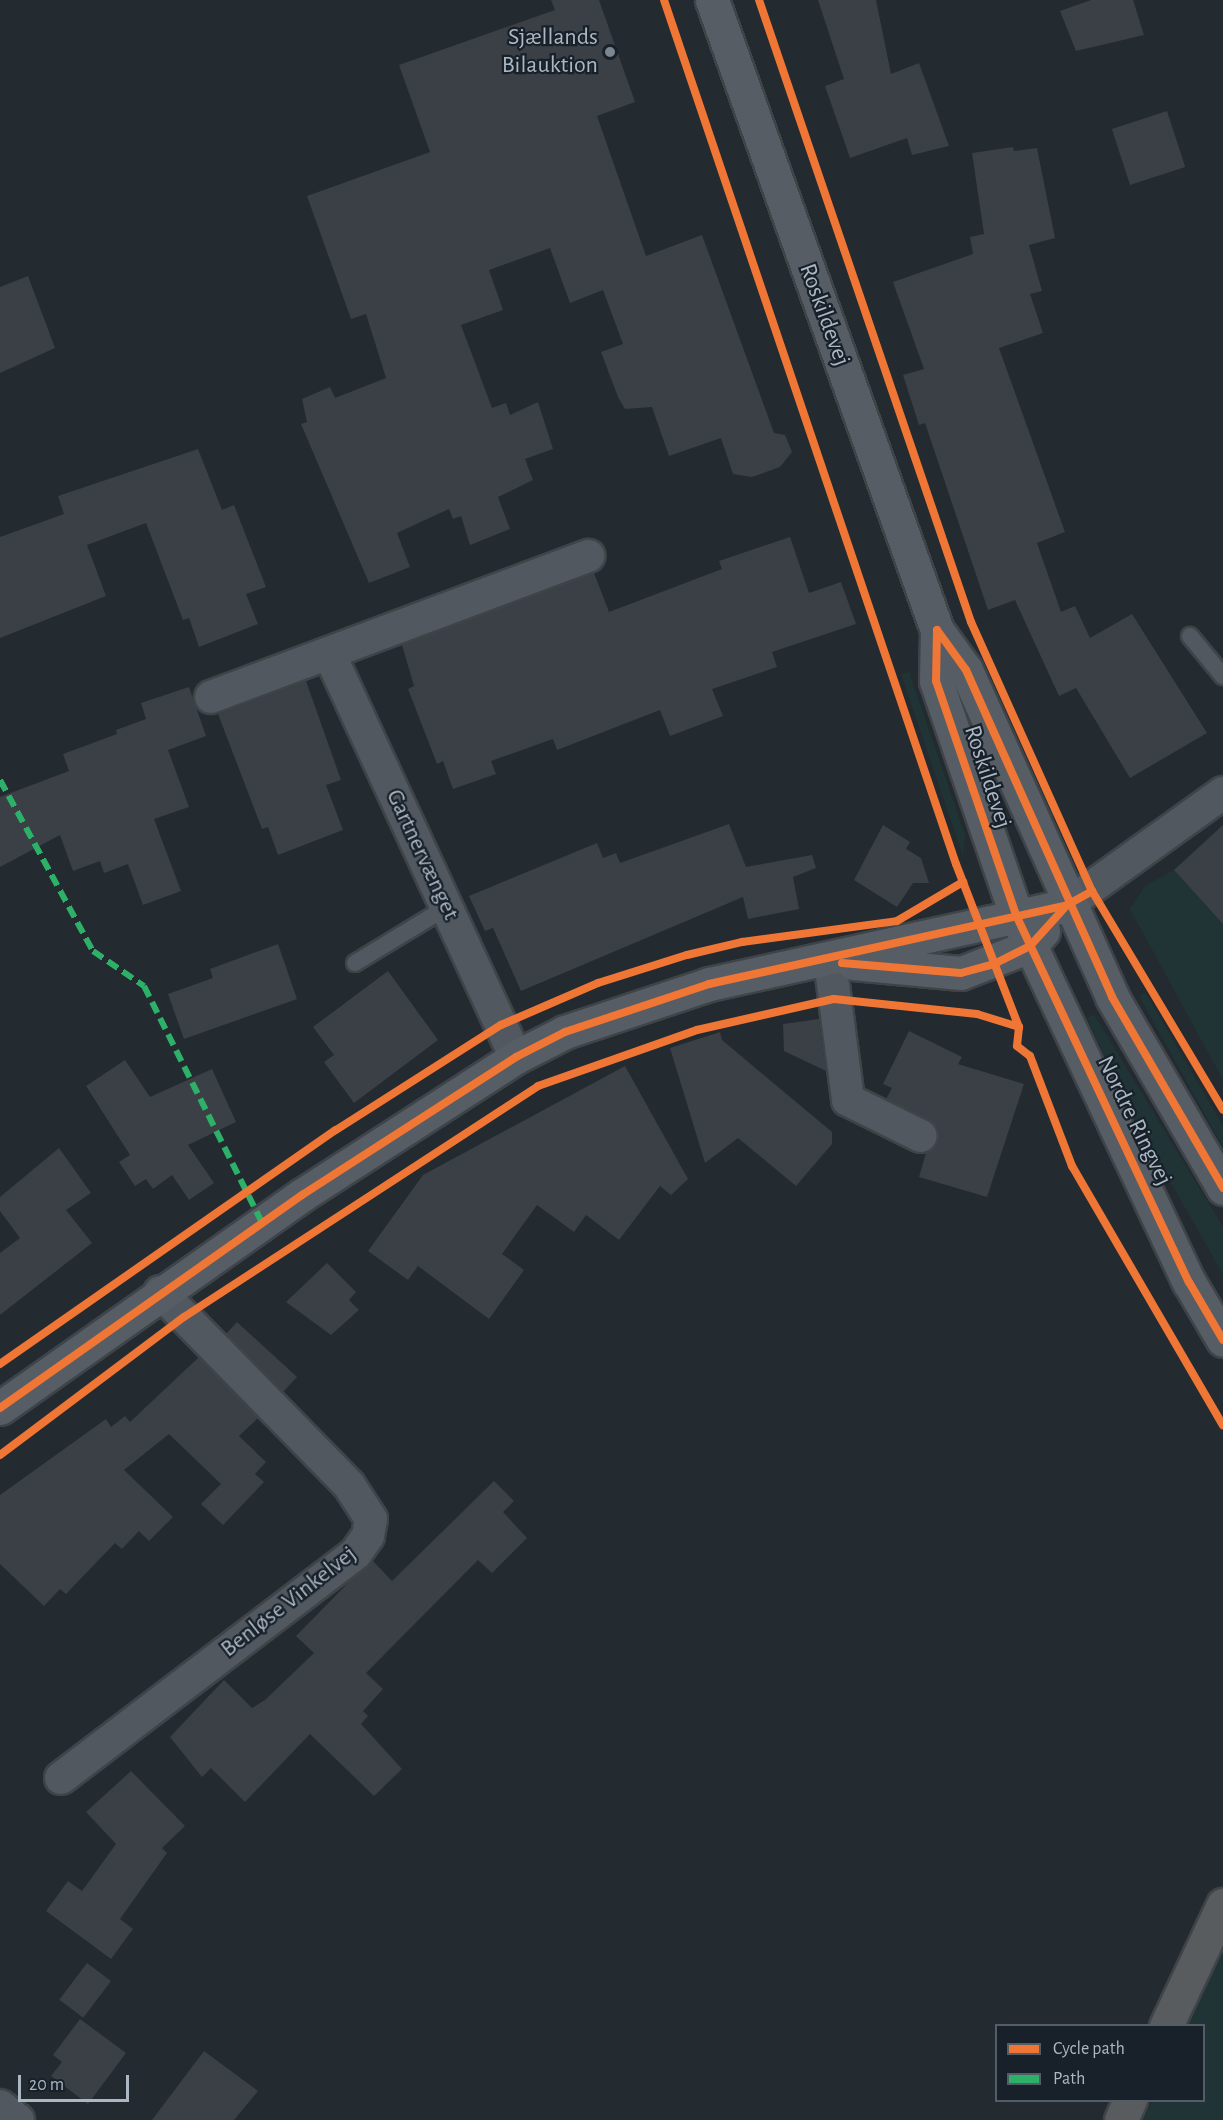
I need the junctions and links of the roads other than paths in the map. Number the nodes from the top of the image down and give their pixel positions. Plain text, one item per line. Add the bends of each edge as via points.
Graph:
1 (712, 0) edge
2 (589, 556) dead end
3 (937, 630) junction
4 (1190, 636) dead end
5 (329, 653) junction
6 (1223, 676) edge
7 (211, 698) dead end
8 (1223, 793) edge
9 (1067, 905) junction
10 (447, 908) junction
11 (1016, 915) junction
12 (1030, 946) junction
13 (830, 962) junction
14 (355, 963) dead end
15 (516, 1057) junction
16 (921, 1136) dead end
17 (1223, 1188) edge
18 (160, 1292) junction
19 (1223, 1340) edge
20 (0, 1408) edge
21 (61, 1778) dead end
22 (1223, 1905) edge
23 (1166, 2024) edge
24 (1129, 2102) edge
25 (0, 2106) edge
26 (18, 2120) edge
27 (1121, 2120) edge

1 - 3 main road, Roskildevej
2 - 5 street
3 - 9 main road, Roskildevej via 966,670
3 - 11 main road, Roskildevej via 936,681
4 - 6 lane
5 - 7 street
5 - 10 street, Gartnervænget
8 - 9 street
9 - 11 main road
9 - 12 main road
9 - 17 main road, Nordre Ringvej via 1115,1003
10 - 14 lane
10 - 15 street, Gartnervænget
11 - 12 main road, Nordre Ringvej
11 - 13 main road
12 - 13 main road via 961,973
12 - 19 main road, Nordre Ringvej via 1189,1282
13 - 15 main road via 663,996
13 - 16 street via 848,1100
15 - 18 main road
18 - 20 main road
18 - 21 street, Benløse Vinkelvej via 349,1485 371,1519 369,1536 356,1553
22 - 23 highway
24 - 27 highway
25 - 26 street

